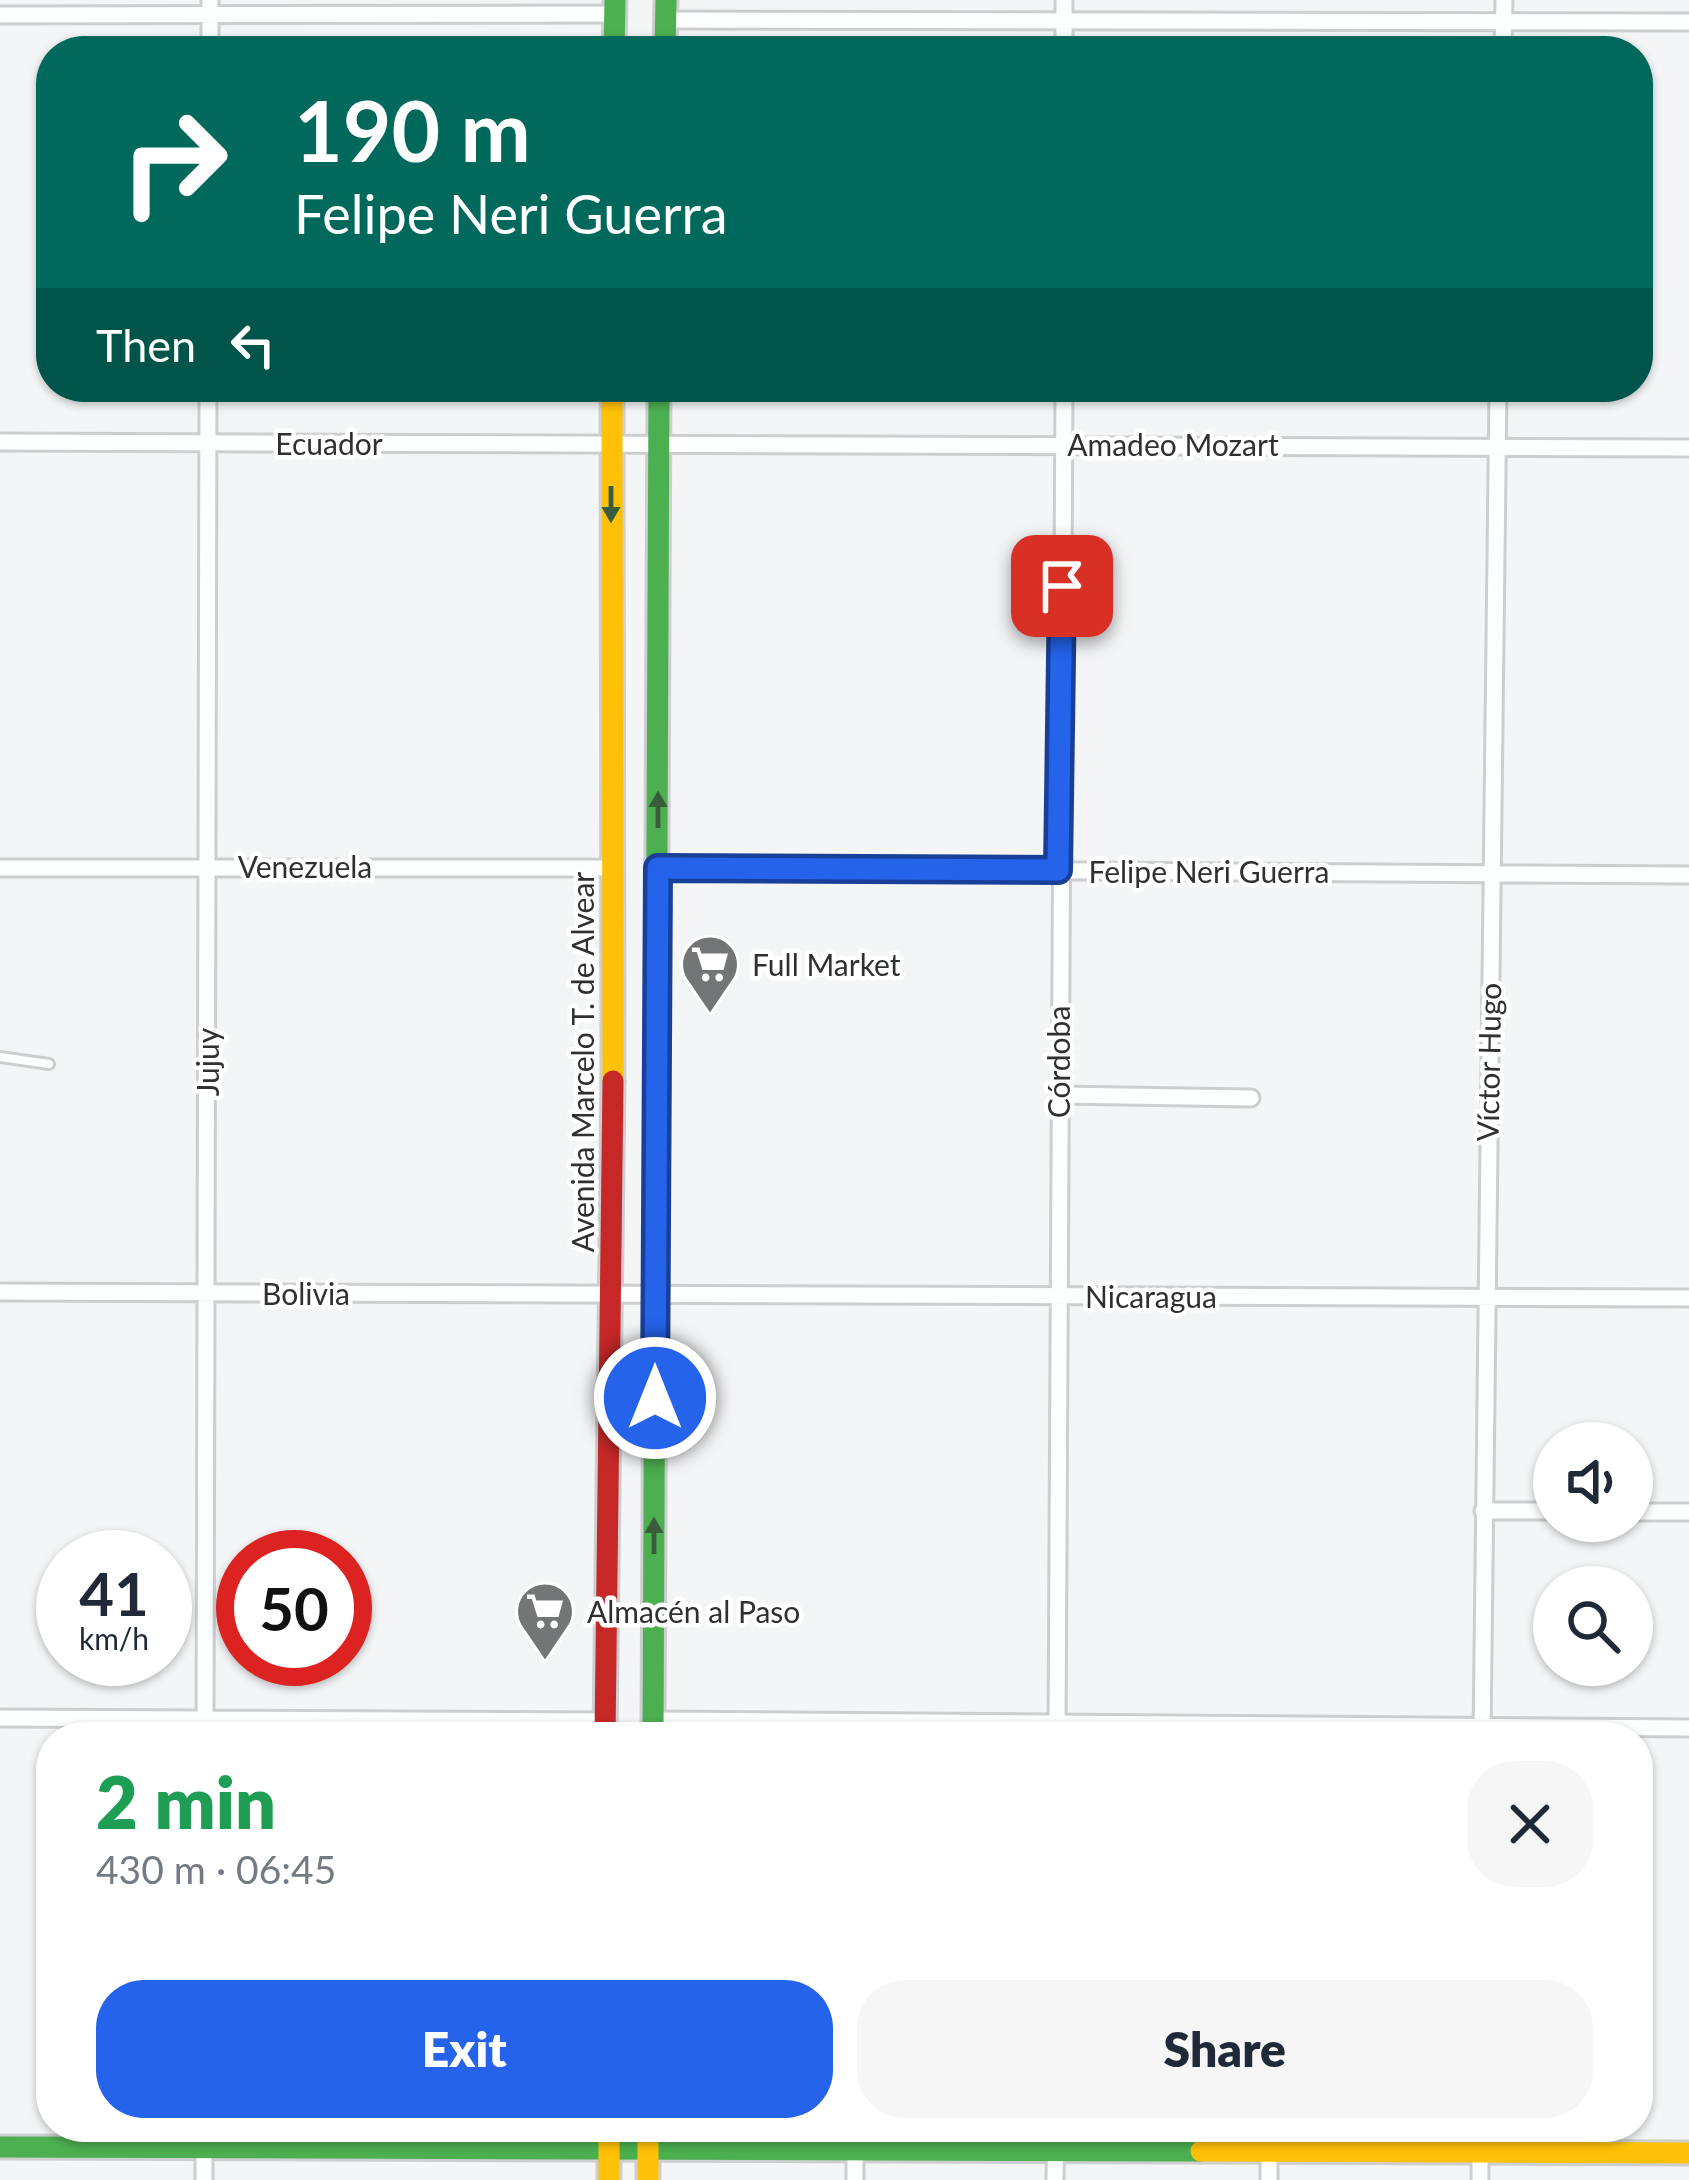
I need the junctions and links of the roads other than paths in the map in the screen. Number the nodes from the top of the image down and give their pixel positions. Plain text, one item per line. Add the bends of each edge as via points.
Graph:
1 (1064, 0) edge
2 (1504, 0) edge
3 (615, 7) edge
4 (210, 8) edge
5 (666, 10) edge
6 (0, 15) edge
7 (1064, 19) junction
8 (1504, 21) junction
9 (1689, 22) edge
10 (1064, 36) edge
11 (1504, 36) edge
12 (208, 402) edge
13 (612, 402) edge
14 (659, 402) edge
15 (1064, 402) edge
16 (1498, 402) edge
17 (658, 441) junction
18 (0, 442) edge
19 (611, 442) junction
20 (208, 444) junction
21 (1064, 444) junction
22 (1497, 446) junction
23 (1689, 448) edge
24 (208, 865) junction
25 (0, 868) edge
26 (610, 868) junction
27 (658, 868) junction
28 (1058, 870) junction
29 (1492, 874) junction
30 (1689, 875) edge
31 (0, 1057) edge
32 (49, 1064) dead end
33 (1058, 1096) junction
34 (1251, 1098) dead end
35 (0, 1292) edge
36 (206, 1293) junction
37 (613, 1295) junction
38 (655, 1295) junction
39 (1058, 1296) junction
40 (1484, 1298) junction
41 (1689, 1298) edge
42 (1484, 1511) junction
43 (1533, 1511) edge
44 (1653, 1512) edge
45 (1689, 1512) edge
46 (0, 1718) edge
47 (82, 1722) edge
48 (205, 1722) edge
49 (605, 1722) edge
50 (654, 1722) edge
51 (1057, 1722) edge
52 (1482, 1722) edge
53 (1689, 1728) edge
54 (1653, 1729) edge
55 (102, 2142) edge
56 (204, 2142) edge
57 (609, 2142) edge
58 (648, 2142) edge
59 (742, 2142) edge
60 (976, 2142) edge
61 (1056, 2142) edge
62 (1127, 2142) edge
63 (1480, 2142) edge
64 (0, 2147) edge
65 (855, 2148) junction
66 (1269, 2150) junction
67 (1480, 2151) junction
68 (1689, 2153) edge
69 (204, 2180) edge
70 (609, 2180) edge
71 (648, 2180) edge
72 (855, 2180) edge
73 (1055, 2180) edge
74 (1269, 2180) edge
75 (1480, 2180) edge

1 - 7 street
2 - 8 street
3 - 4 street
4 - 6 street
5 - 7 street
7 - 8 street
7 - 10 street
8 - 9 street
8 - 11 street
12 - 20 street, Jujuy
13 - 19 main road, Avenida Marcelo T. de Alvear
14 - 17 main road
15 - 21 street, Córdoba
16 - 22 street, Víctor Hugo
17 - 19 street, Ecuador
17 - 21 street, Amadeo Mozart
27 -> 17 main road
18 - 20 street, Ecuador
19 - 20 street, Ecuador
19 -> 26 main road, Avenida Marcelo T. de Alvear
20 - 24 street, Jujuy
21 - 22 street, Amadeo Mozart
21 - 28 street, Córdoba
22 - 23 street, Amadeo Mozart
22 - 29 street, Víctor Hugo
24 - 25 street, Venezuela
24 - 26 street, Venezuela
24 - 36 street, Jujuy
26 - 37 main road, Avenida Marcelo T. de Alvear
27 - 28 street, Felipe Neri Guerra
27 - 38 main road
28 - 29 street, Felipe Neri Guerra
28 - 33 street, Córdoba
29 - 30 street, Felipe Neri Guerra
29 - 40 street, Víctor Hugo
31 - 32 lane
33 - 34 street
33 - 39 street, Córdoba
35 - 36 street, Bolivia
36 - 37 street, Bolivia
36 - 48 street, Jujuy
37 - 38 street, Nicaragua
37 - 49 main road, Avenida Marcelo T. de Alvear
38 - 39 street, Nicaragua
50 -> 38 main road
39 - 40 street, Nicaragua
39 - 51 street, Córdoba
40 - 41 street, Nicaragua
40 - 42 street, Víctor Hugo
42 - 43 street
42 - 52 street, Víctor Hugo
44 - 45 street
46 - 47 street
53 - 54 street
55 - 64 main road
56 - 69 street
57 - 70 main road
58 - 71 main road
59 - 65 main road
60 - 65 main road
61 - 73 street
62 - 66 main road
63 - 67 street
65 - 72 street
66 - 67 main road
66 - 74 street
67 - 68 main road
67 - 75 street

